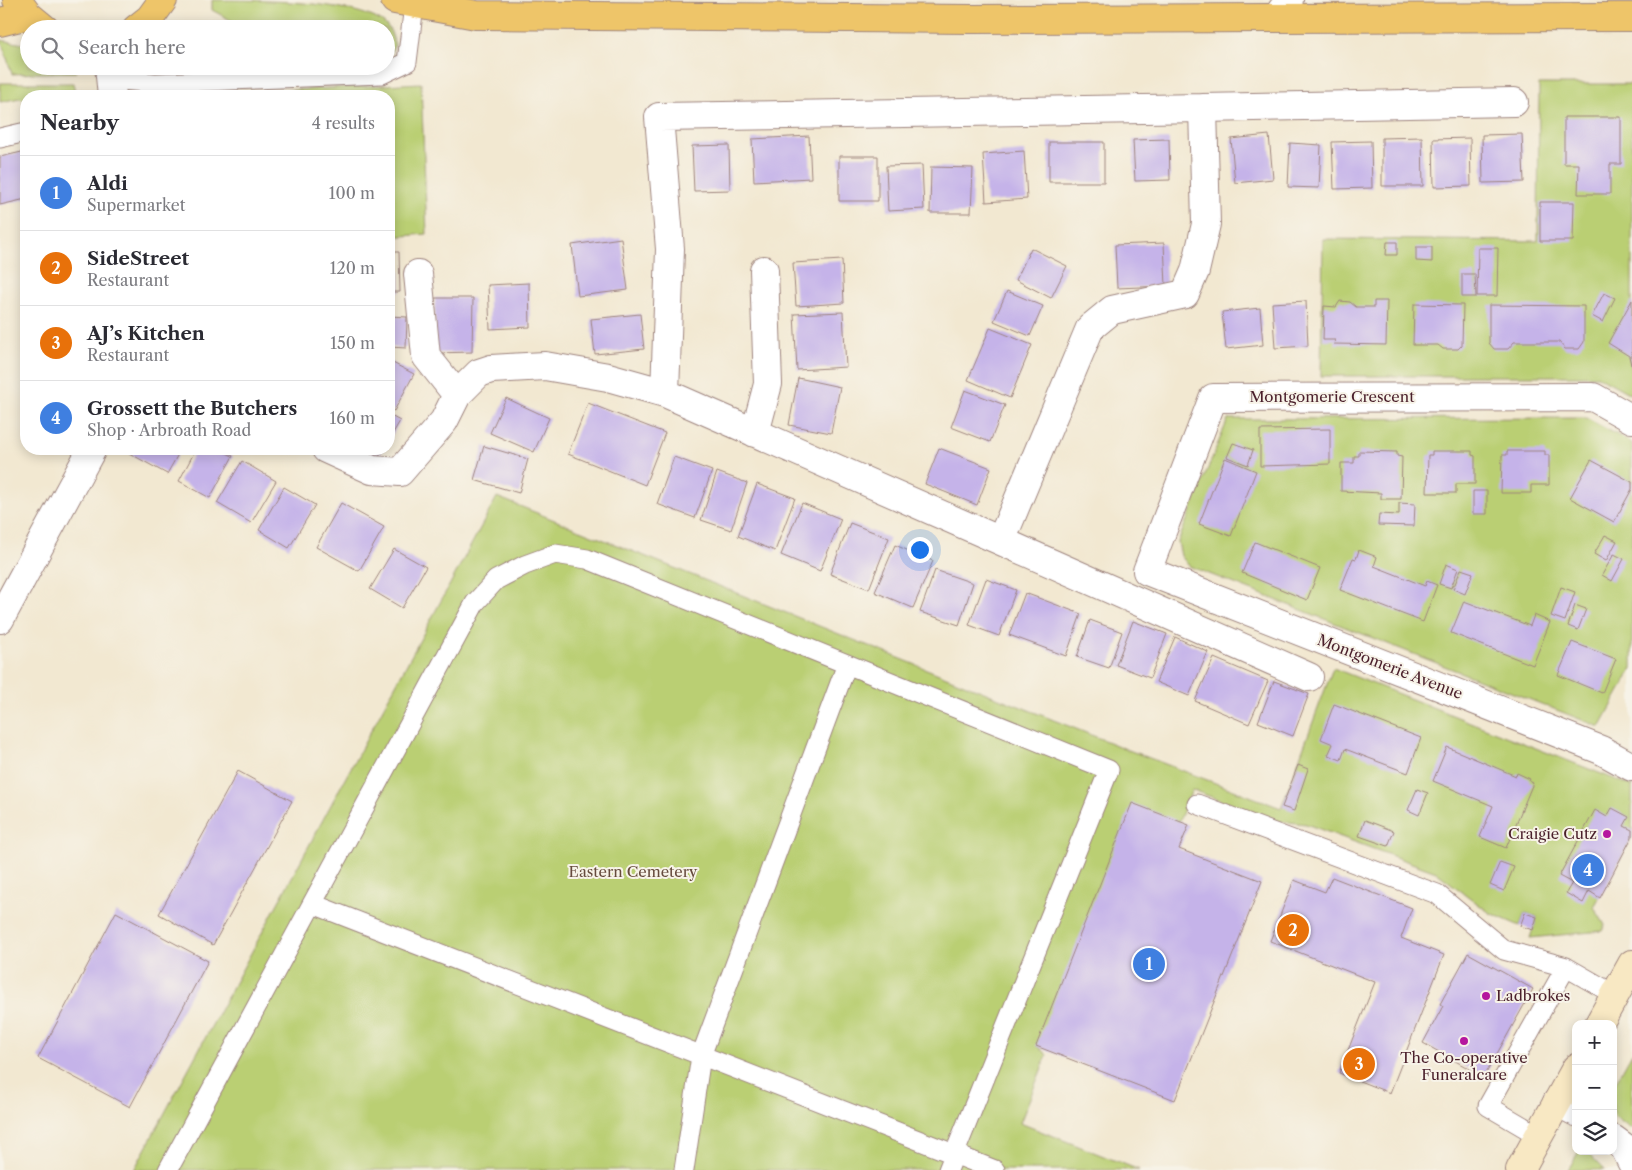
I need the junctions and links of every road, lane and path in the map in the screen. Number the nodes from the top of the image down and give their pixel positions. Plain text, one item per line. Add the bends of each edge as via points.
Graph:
1 (163, 0) edge
2 (404, 2) edge
3 (1283, 9) edge
4 (30, 15) edge
5 (1632, 17) edge
6 (147, 20) edge
7 (0, 22) edge
8 (395, 68) edge
9 (357, 75) edge
10 (111, 81) edge
11 (1514, 102) dead end
12 (1203, 108) junction
13 (20, 133) edge
14 (0, 138) edge
15 (764, 270) dead end
16 (418, 274) dead end
17 (665, 393) junction
18 (457, 395) junction
19 (1632, 419) edge
20 (755, 433) junction
21 (89, 455) edge
22 (339, 455) edge
23 (1001, 541) junction
24 (1147, 571) joint
25 (4, 602) edge
26 (847, 664) junction
27 (1309, 677) dead end
28 (1632, 767) edge
29 (1197, 804) dead end
30 (313, 904) junction
31 (1632, 964) edge
32 (1566, 967) junction
33 (1615, 994) junction
34 (1602, 1020) edge
35 (701, 1056) junction
36 (1572, 1084) edge
37 (1566, 1107) edge
38 (1539, 1136) junction
39 (1617, 1141) edge
40 (952, 1162) edge
41 (1632, 1163) edge
42 (168, 1170) edge
43 (684, 1170) edge
44 (995, 1170) edge
45 (1520, 1170) edge

1 - 6 highway
2 - 3 highway via 476,15 961,18
2 - 8 lane via 407,62
3 - 5 highway
4 - 7 highway
9 - 10 lane via 155,83
11 - 12 street
12 - 17 street via 659,117 670,249
12 - 23 street via 1206,224 1195,271 1185,294 1112,310 1090,328
13 - 14 lane
15 - 20 street via 768,384
16 - 18 street via 426,356
17 - 18 street via 608,377 545,366 491,369 479,373
17 - 20 street
18 - 22 street via 444,421 400,472 372,470
19 - 24 street, Montgomerie Crescent via 1593,397 1212,398
20 - 23 street
21 - 25 street
23 - 27 street
24 - 28 street, Montgomerie Avenue via 1601,750
26 - 30 lane via 586,559 554,554 525,565 496,580 475,603
26 - 35 lane
26 - 40 lane via 1109,770
29 - 32 lane via 1436,894 1504,950
30 - 35 lane
30 - 42 lane
31 - 33 main road
32 - 33 lane
32 - 38 lane via 1488,1106
33 - 34 main road
35 - 40 lane
35 - 43 lane
36 - 37 main road
37 - 38 main road
38 - 45 main road
39 - 41 street via 1624,1147
40 - 44 lane

